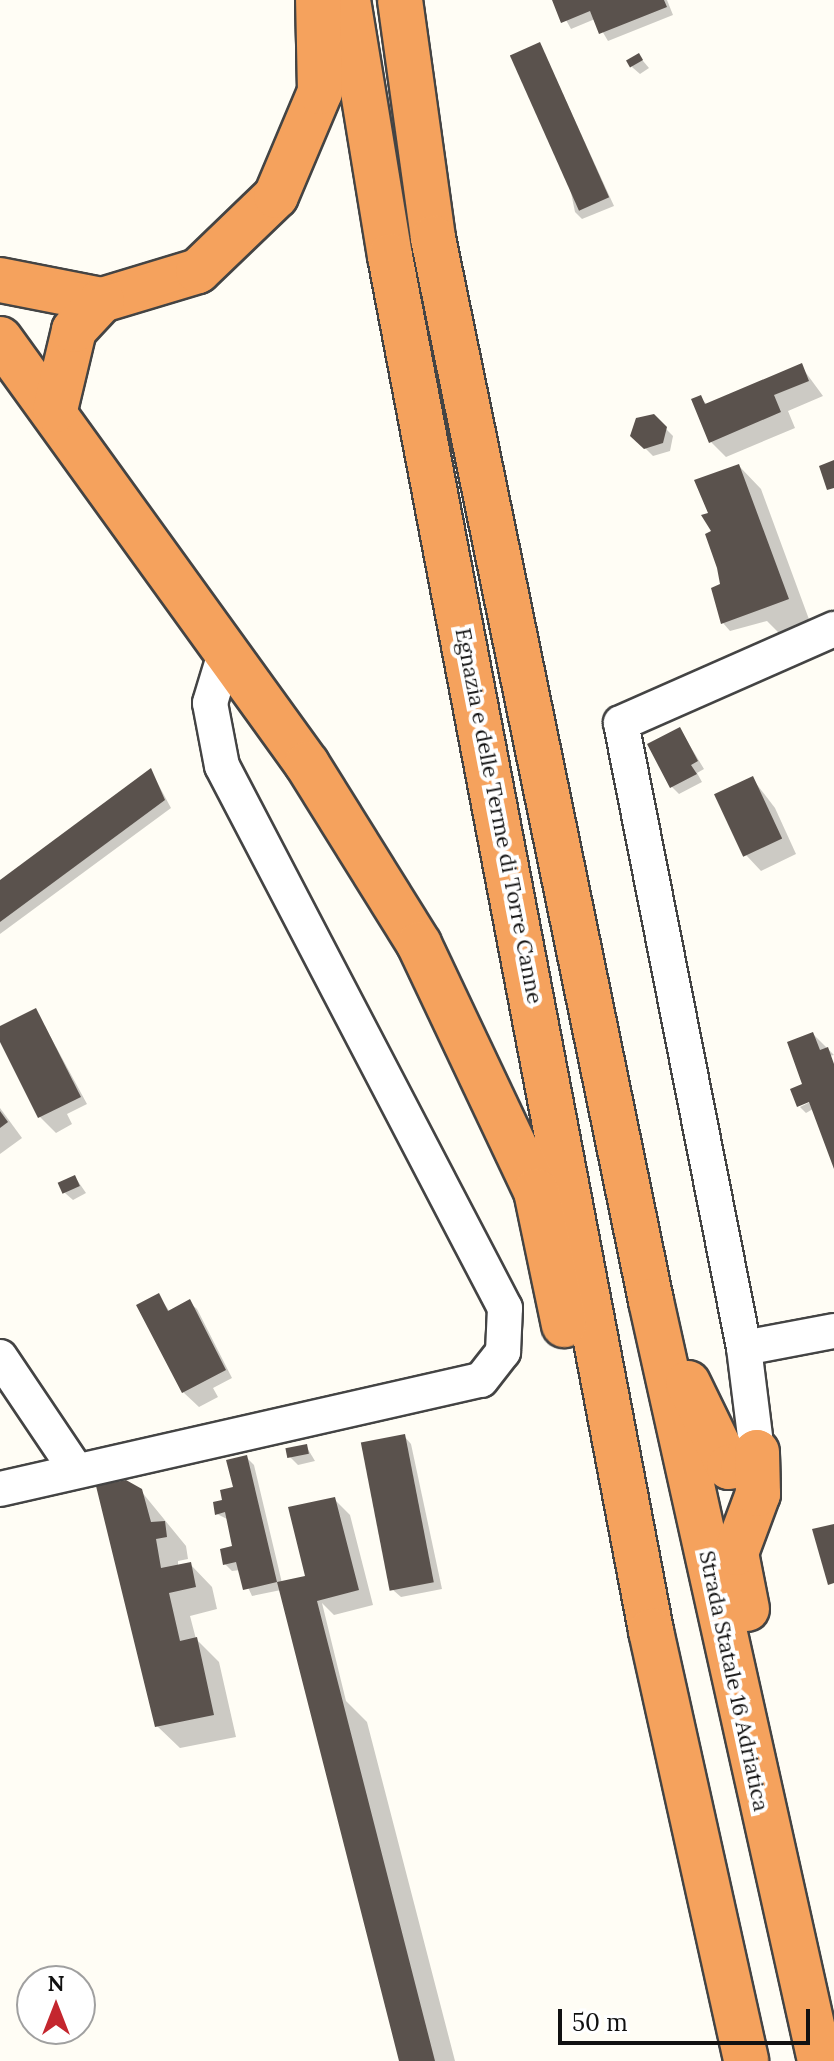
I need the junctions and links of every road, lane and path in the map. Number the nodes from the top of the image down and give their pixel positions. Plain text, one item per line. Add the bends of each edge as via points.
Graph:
1 (318, 0) edge
2 (348, 0) edge
3 (400, 0) edge
4 (0, 280) edge
5 (102, 300) junction
6 (0, 339) edge
7 (55, 410) junction
8 (834, 629) edge
9 (226, 650) junction
10 (651, 1301) junction
11 (834, 1331) edge
12 (744, 1348) junction
13 (0, 1357) edge
14 (757, 1452) junction
15 (76, 1470) junction
16 (0, 1489) edge
17 (651, 1631) junction
18 (743, 1730) junction
19 (746, 2061) edge
20 (820, 2061) edge

1 - 5 highway via 320,92 276,196 198,271
2 - 17 highway, Egnazia e delle Terme di Torre Canne via 390,256
3 - 10 highway via 433,238
4 - 5 highway
5 - 7 highway via 74,330
6 - 7 highway
7 - 9 highway
8 - 12 street via 621,723
9 - 15 street via 210,703 222,766 505,1308 503,1352 481,1380
9 - 17 highway via 307,764 419,944 536,1191 592,1465
10 - 14 highway via 718,1454 729,1467
10 - 18 highway, Strada Statale 16 Adriatica
11 - 12 street
12 - 14 street
13 - 15 street
14 - 18 highway via 758,1494 736,1553 754,1645
15 - 16 street
17 - 19 highway
18 - 20 highway, Strada Statale 16 Adriatica

